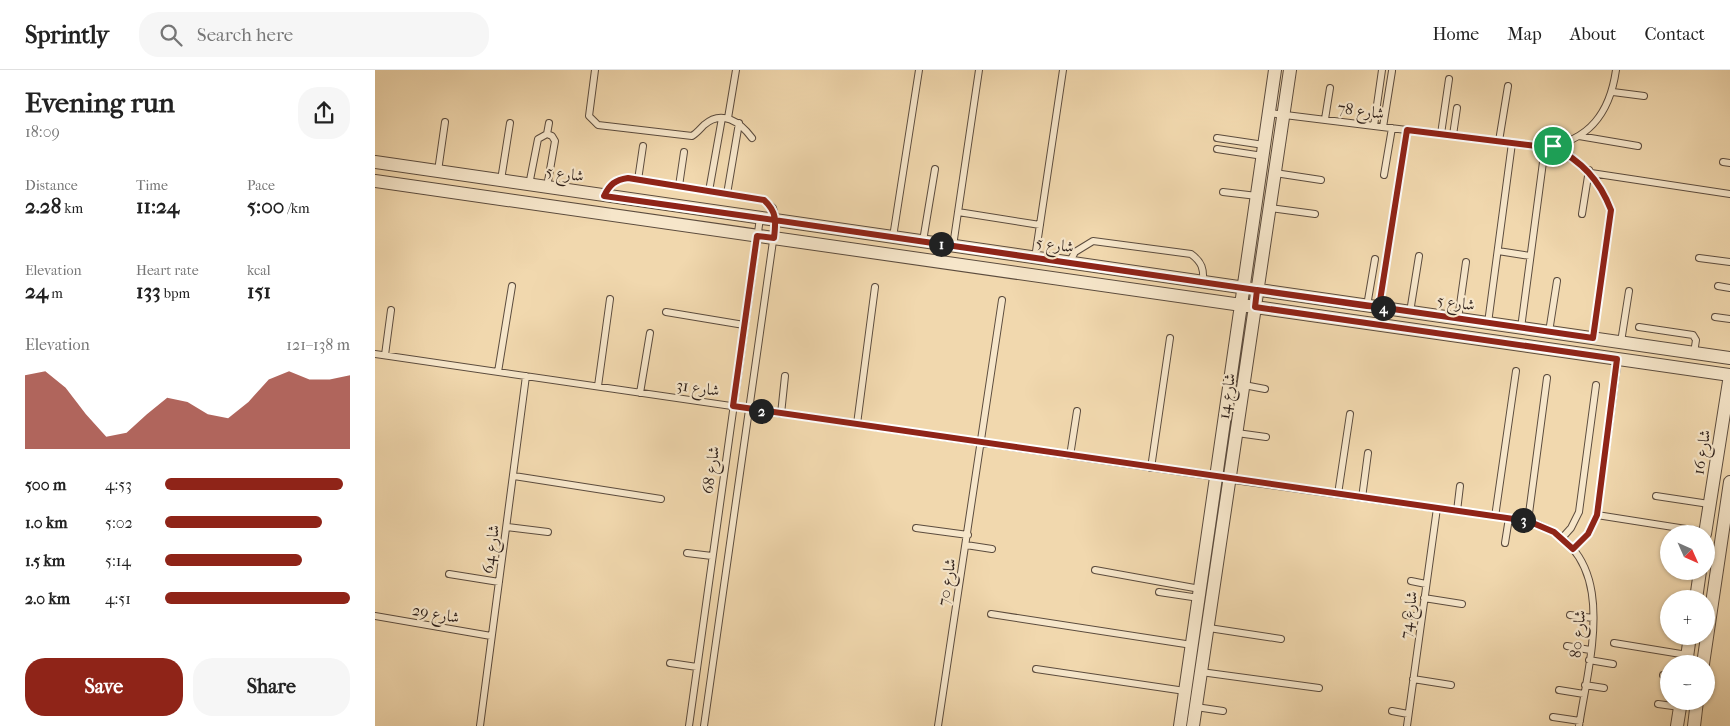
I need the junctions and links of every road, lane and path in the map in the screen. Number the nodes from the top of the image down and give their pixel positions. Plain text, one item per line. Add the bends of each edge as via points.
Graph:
1 (595, 70) edge
2 (736, 70) edge
3 (919, 70) edge
4 (979, 70) edge
5 (1063, 70) edge
6 (1275, 70) edge
7 (1290, 70) edge
8 (1382, 70) edge
9 (1616, 70) edge
10 (1392, 71) edge
11 (1449, 79) dead end
12 (1508, 86) dead end
13 (1330, 88) dead end
14 (1613, 92) junction
15 (1644, 96) dead end
16 (1457, 108) dead end
17 (1269, 113) junction
18 (1283, 114) junction
19 (725, 118) junction
20 (1325, 120) junction
21 (445, 122) dead end
22 (510, 123) dead end
23 (549, 123) dead end
24 (739, 123) junction
25 (1374, 126) junction
26 (1383, 127) junction
27 (1392, 128) junction
28 (1407, 130) junction
29 (547, 134) junction
30 (1441, 134) junction
31 (1453, 135) junction
32 (1579, 136) junction
33 (752, 138) dead end
34 (1217, 138) dead end
35 (1499, 141) junction
36 (1512, 143) junction
37 (643, 146) dead end
38 (1553, 146) junction
39 (1638, 146) dead end
40 (1545, 147) junction
41 (1217, 149) dead end
42 (1263, 150) junction
43 (684, 152) dead end
44 (375, 162) edge
45 (935, 169) dead end
46 (437, 171) junction
47 (1590, 172) junction
48 (1275, 173) junction
49 (1384, 175) dead end
50 (501, 180) junction
51 (638, 180) junction
52 (1321, 180) dead end
53 (375, 181) edge
54 (529, 185) junction
55 (679, 186) junction
56 (547, 187) junction
57 (709, 191) junction
58 (1223, 192) dead end
59 (727, 194) junction
60 (1730, 194) edge
61 (604, 196) junction
62 (1257, 196) junction
63 (1270, 208) junction
64 (958, 212) junction
65 (1315, 214) dead end
66 (1582, 214) dead end
67 (760, 218) junction
68 (776, 220) junction
69 (1040, 225) junction
70 (757, 236) junction
71 (893, 237) junction
72 (774, 238) junction
73 (923, 242) junction
74 (953, 246) junction
75 (1498, 251) junction
76 (1419, 256) dead end
77 (1530, 256) junction
78 (1035, 258) junction
79 (1699, 258) dead end
80 (1375, 259) dead end
81 (1069, 262) junction
82 (1466, 262) dead end
83 (1730, 262) edge
84 (1557, 280) dead end
85 (1203, 282) junction
86 (512, 286) dead end
87 (1718, 286) dead end
88 (875, 287) dead end
89 (1243, 288) junction
90 (1730, 288) edge
91 (1257, 290) junction
92 (1629, 291) dead end
93 (610, 299) dead end
94 (1002, 300) dead end
95 (1241, 305) junction
96 (1373, 306) junction
97 (1255, 307) junction
98 (391, 310) dead end
99 (666, 312) dead end
100 (1410, 312) junction
101 (1715, 316) dead end
102 (1457, 319) junction
103 (1730, 319) edge
104 (1488, 323) junction
105 (744, 325) junction
106 (1639, 327) dead end
107 (1521, 328) junction
108 (1549, 332) junction
109 (650, 333) dead end
110 (1171, 338) dead end
111 (1593, 338) junction
112 (1621, 342) junction
113 (1694, 353) junction
114 (375, 354) edge
115 (385, 355) junction
116 (1730, 358) edge
117 (1617, 359) junction
118 (1516, 371) dead end
119 (498, 372) junction
120 (1730, 375) edge
121 (526, 376) junction
122 (785, 376) dead end
123 (1547, 378) dead end
124 (1244, 385) junction
125 (1596, 385) dead end
126 (598, 386) junction
127 (1265, 389) dead end
128 (640, 393) junction
129 (733, 406) junction
130 (748, 409) junction
131 (1077, 411) dead end
132 (781, 414) junction
133 (1350, 414) dead end
134 (857, 424) junction
135 (1237, 432) junction
136 (1266, 437) dead end
137 (981, 443) junction
138 (1368, 454) dead end
139 (1070, 456) junction
140 (1151, 468) junction
141 (513, 476) junction
142 (1216, 477) junction
143 (1230, 479) junction
144 (1730, 482) edge
145 (1460, 486) dead end
146 (1338, 494) junction
147 (1656, 496) dead end
148 (661, 498) dead end
149 (1362, 498) junction
150 (1709, 504) junction
151 (1437, 508) junction
152 (1457, 511) junction
153 (1597, 515) junction
154 (1495, 516) junction
155 (1509, 518) junction
156 (1528, 521) junction
157 (1706, 525) edge
158 (507, 526) junction
159 (1660, 526) edge
160 (916, 528) dead end
161 (548, 532) dead end
162 (967, 535) junction
163 (1562, 538) junction
164 (1505, 544) dead end
165 (966, 545) junction
166 (992, 549) dead end
167 (1573, 549) junction
168 (687, 553) dead end
169 (712, 556) junction
170 (1095, 570) dead end
171 (449, 574) dead end
172 (1411, 581) dead end
173 (499, 582) junction
174 (1426, 584) junction
175 (1159, 592) dead end
176 (1200, 593) junction
177 (1425, 598) junction
178 (1462, 604) dead end
179 (991, 614) dead end
180 (1406, 615) dead end
181 (1571, 615) dead end
182 (375, 616) edge
183 (1422, 617) junction
184 (1593, 618) junction
185 (1209, 628) junction
186 (491, 636) junction
187 (1281, 639) dead end
188 (1614, 643) dead end
189 (1192, 645) junction
190 (1567, 646) dead end
191 (1590, 650) junction
192 (1666, 655) edge
193 (1704, 655) edge
194 (1589, 660) junction
195 (670, 663) dead end
196 (1613, 664) dead end
197 (697, 667) junction
198 (1036, 669) dead end
199 (1201, 672) junction
200 (1413, 679) junction
201 (1451, 685) dead end
202 (1585, 685) junction
203 (1319, 688) dead end
204 (1604, 688) dead end
205 (1559, 690) dead end
206 (1185, 691) junction
207 (1584, 694) junction
208 (1196, 707) junction
209 (1680, 710) edge
210 (1696, 710) edge
211 (1223, 711) dead end
212 (1392, 711) dead end
213 (1408, 714) junction
214 (1553, 717) dead end
215 (1579, 724) edge
216 (480, 726) edge
217 (689, 726) edge
218 (704, 726) edge
219 (938, 726) edge
220 (1180, 726) edge
221 (1193, 726) edge
222 (1407, 726) edge
223 (1677, 726) edge
224 (1694, 726) edge

1 - 19 lane via 589,116 599,124 692,136 703,125
2 - 19 lane
3 - 71 lane
4 - 64 lane
5 - 69 lane
6 - 17 street, شارع 14
7 - 18 street, شارع 14
8 - 25 lane
9 - 14 lane, شارع 78
10 - 26 lane
11 - 30 lane
12 - 35 lane
13 - 20 lane
14 - 15 lane
14 - 32 lane, شارع 78 via 1605,110
16 - 31 lane
17 - 18 lane, شارع 78
17 - 42 street, شارع 14
18 - 20 lane, شارع 78
18 - 48 street, شارع 14
19 - 24 lane
19 - 57 lane
20 - 25 lane, شارع 78
21 - 46 lane
22 - 50 lane
23 - 29 lane
24 - 33 lane
24 - 59 lane
25 - 26 lane, شارع 78
26 - 27 lane, شارع 78
27 - 28 lane, شارع 78
27 - 49 lane
28 - 30 lane, شارع 78
28 - 96 lane
29 - 54 lane via 538,139
29 - 56 lane via 553,136 555,142
30 - 31 lane, شارع 78
31 - 35 lane, شارع 78
32 - 38 lane, شارع 78
32 - 39 lane
34 - 42 lane
35 - 36 lane, شارع 78
36 - 40 lane, شارع 78
36 - 75 lane
37 - 51 lane
38 - 40 lane, شارع 78
38 - 47 lane via 1572,156
40 - 77 lane
41 - 42 lane
42 - 62 street, شارع 14
43 - 55 lane
44 - 46 street, شارع 5
45 - 73 lane
46 - 50 street, شارع 5
47 - 60 lane
47 - 66 lane
47 - 111 lane via 1603,190 1611,210
48 - 52 lane
48 - 63 street, شارع 14
50 - 54 street, شارع 5
51 - 55 lane
51 - 61 lane via 618,180 609,186
53 - 70 street, شارع 5
54 - 56 street, شارع 5
55 - 57 lane
56 - 61 street, شارع 5
57 - 59 lane
58 - 62 lane
59 - 68 lane via 764,200 773,208
61 - 67 street, شارع 5
62 - 89 street, شارع 14
63 - 65 lane
63 - 91 street, شارع 14
64 - 69 lane
64 - 74 lane
67 - 68 street, شارع 5
67 - 70 lane, شارع 68
68 - 71 street, شارع 5
68 - 72 lane, شارع 68
69 - 78 lane
70 - 72 street, شارع 5
70 - 105 lane, شارع 68
71 - 73 street, شارع 5
72 - 95 street, شارع 5
72 - 130 lane, شارع 68
73 - 74 street, شارع 5
74 - 78 street, شارع 5
75 - 77 lane
75 - 104 lane
76 - 100 lane
77 - 107 lane
78 - 81 street, شارع 5
79 - 83 lane
80 - 96 lane
81 - 85 street, شارع 5
81 - 85 lane via 1075,252 1093,242 1191,254 1204,270
82 - 102 lane
84 - 108 lane
85 - 89 street, شارع 5
86 - 119 lane
87 - 90 lane
88 - 134 lane
89 - 91 street, شارع 5
89 - 95 street, شارع 14
91 - 96 street, شارع 5
91 - 97 street, شارع 14
92 - 112 lane
93 - 126 lane
94 - 137 lane, شارع 70
95 - 97 street, شارع 5
95 - 142 street, شارع 14
96 - 100 street, شارع 5
97 - 117 street, شارع 5
97 - 124 street, شارع 14
98 - 115 lane
99 - 105 lane
100 - 102 street, شارع 5
101 - 103 lane
102 - 104 street, شارع 5
104 - 107 street, شارع 5
105 - 129 lane, شارع 68
106 - 113 lane via 1693,335 1696,340
107 - 108 street, شارع 5
108 - 111 street, شارع 5
109 - 128 lane
110 - 140 lane
111 - 112 street, شارع 5
112 - 113 street, شارع 5
113 - 116 street, شارع 5
114 - 115 lane, شارع 31
115 - 119 lane, شارع 31
117 - 120 street, شارع 5
117 - 153 lane
118 - 154 lane
119 - 121 lane, شارع 31
120 - 150 street, شارع 16
121 - 126 lane, شارع 31
121 - 141 lane, شارع 64
122 - 132 lane
123 - 156 lane
124 - 127 lane
124 - 135 street, شارع 14
125 - 163 lane via 1579,512
126 - 128 lane, شارع 31
128 - 129 lane, شارع 31
129 - 130 lane, شارع 31
129 - 169 lane, شارع 68
130 - 132 lane, شارع 31
130 - 218 lane, شارع 68
131 - 139 lane
132 - 134 lane, شارع 31
133 - 146 lane
134 - 137 lane, شارع 31
135 - 136 lane
135 - 143 street, شارع 14
137 - 139 lane, شارع 31
137 - 162 lane, شارع 70
138 - 149 lane
139 - 140 lane, شارع 31
140 - 142 lane, شارع 31
141 - 148 lane
141 - 158 lane, شارع 64
142 - 143 lane, شارع 31
142 - 176 street, شارع 14
143 - 146 lane, شارع 31
143 - 185 street, شارع 14
144 - 193 street, شارع 16
145 - 152 lane
146 - 149 lane, شارع 31
147 - 150 lane
149 - 151 lane, شارع 31
150 - 157 street, شارع 16
151 - 152 lane, شارع 31
151 - 174 lane, شارع 74
152 - 154 lane, شارع 31
153 - 159 lane
153 - 167 lane via 1588,534
154 - 155 lane, شارع 31
155 - 156 lane, شارع 31
155 - 164 lane
156 - 163 lane, شارع 31
158 - 161 lane
158 - 173 lane, شارع 64
160 - 162 lane
162 - 165 lane, شارع 70
163 - 167 lane, شارع 31
165 - 166 lane
165 - 219 lane, شارع 70
167 - 184 lane, شارع 80 via 1591,582
168 - 169 lane
169 - 197 lane, شارع 68
170 - 176 lane
171 - 173 lane
172 - 174 lane
173 - 186 lane, شارع 64
174 - 177 lane, شارع 74
175 - 176 lane
176 - 189 street, شارع 14
177 - 178 lane
177 - 183 lane, شارع 74
179 - 189 lane
180 - 183 lane
181 - 184 lane
182 - 186 lane, شارع 29
183 - 200 lane, شارع 74
184 - 191 lane, شارع 80
185 - 187 lane
185 - 199 street, شارع 14
186 - 216 lane, شارع 64
188 - 192 lane
189 - 206 street, شارع 14
190 - 191 lane
191 - 194 lane, شارع 80
194 - 196 lane
194 - 202 lane, شارع 80
195 - 197 lane
197 - 217 lane, شارع 68
198 - 206 lane
199 - 203 lane
199 - 208 street, شارع 14
200 - 201 lane
200 - 213 lane, شارع 74
202 - 204 lane
202 - 207 lane, شارع 80
205 - 207 lane
206 - 220 street, شارع 14
207 - 215 lane, شارع 80
208 - 211 lane
208 - 221 street, شارع 14
209 - 223 street
210 - 224 street
212 - 213 lane
213 - 222 lane, شارع 74
214 - 215 lane

